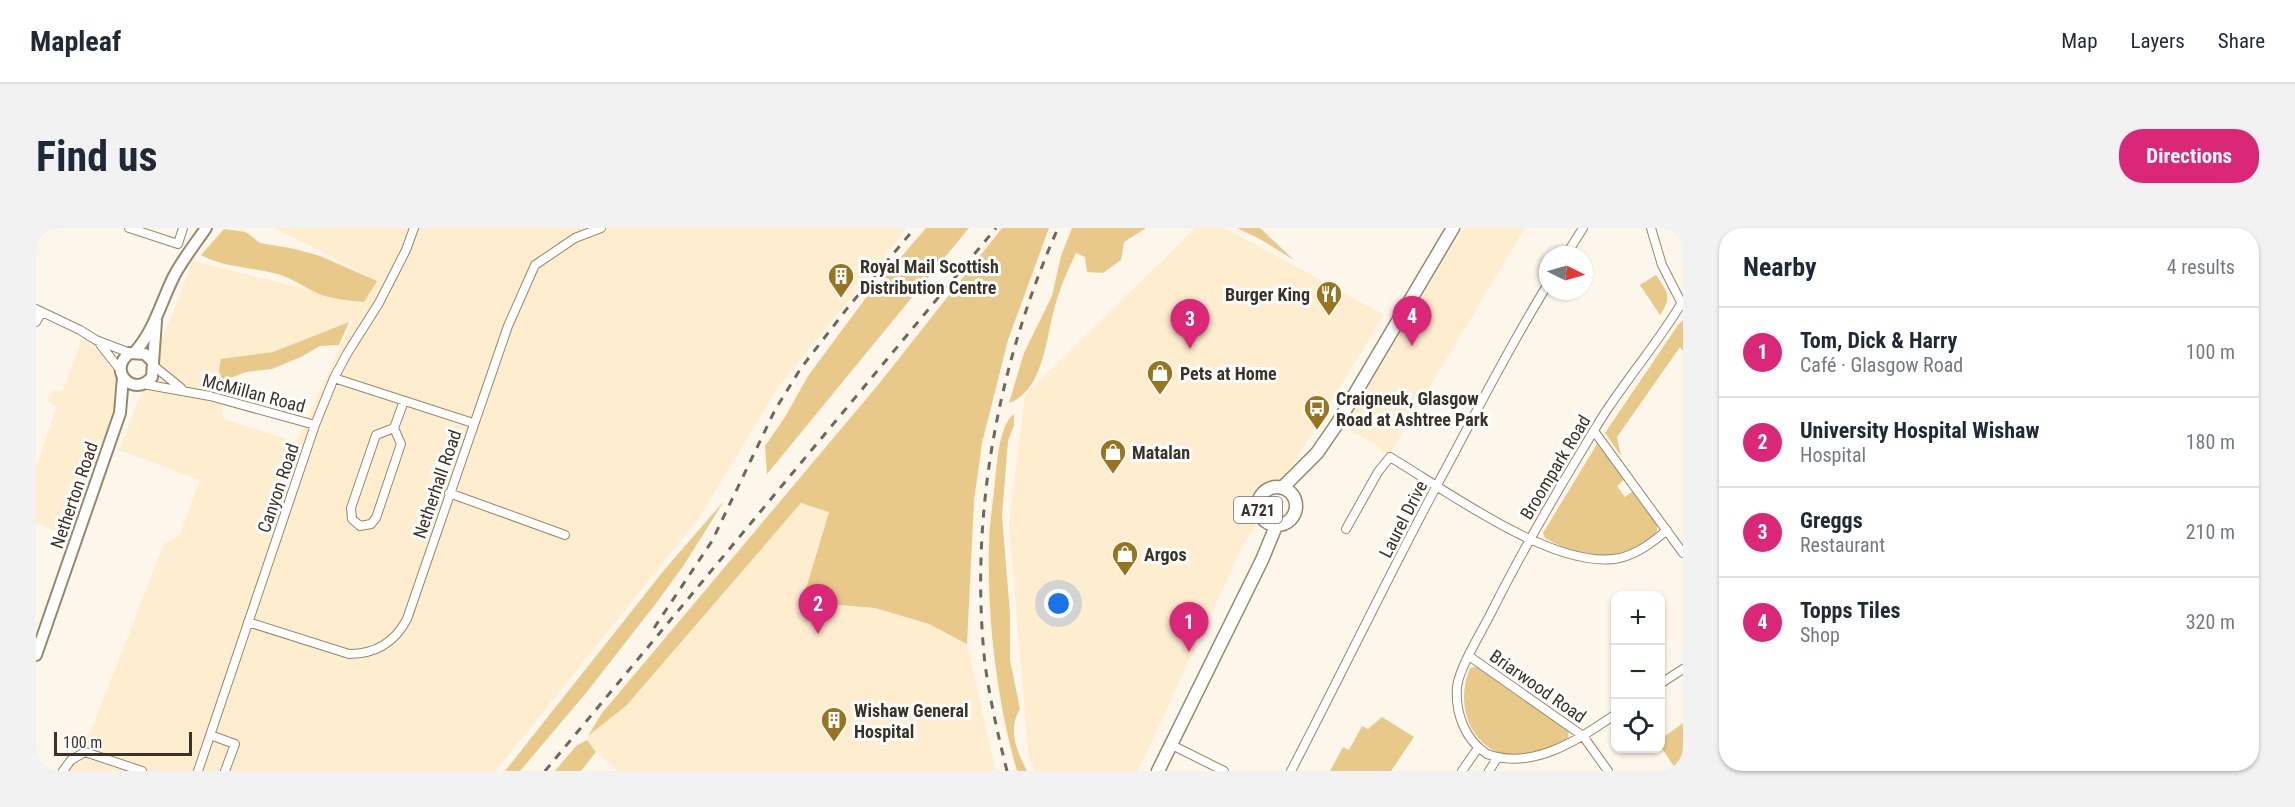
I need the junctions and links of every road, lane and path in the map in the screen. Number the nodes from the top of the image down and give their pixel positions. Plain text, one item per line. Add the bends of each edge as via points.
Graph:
1 (129, 228) edge
2 (183, 228) edge
3 (206, 228) edge
4 (414, 228) edge
5 (601, 228) edge
6 (1453, 228) edge
7 (1583, 228) edge
8 (1651, 228) edge
9 (1572, 246) edge
10 (1539, 298) edge
11 (1682, 305) edge
12 (39, 310) edge
13 (156, 321) junction
14 (36, 322) edge
15 (96, 340) junction
16 (133, 352) junction
17 (153, 364) junction
18 (122, 374) junction
19 (334, 378) junction
20 (140, 384) junction
21 (185, 391) junction
22 (404, 400) junction
23 (120, 413) junction
24 (473, 423) junction
25 (315, 425) junction
26 (394, 428) junction
27 (1594, 430) junction
28 (1437, 487) junction
29 (1286, 490) junction
30 (449, 493) junction
31 (1271, 524) junction
32 (1346, 529) dead end
33 (1667, 530) junction
34 (566, 535) dead end
35 (1529, 538) junction
36 (1683, 553) edge
37 (248, 622) junction
38 (36, 655) edge
39 (1469, 656) junction
40 (1683, 669) edge
41 (1665, 681) edge
42 (1611, 717) edge
43 (210, 735) junction
44 (1583, 736) junction
45 (1170, 744) junction
46 (1478, 748) junction
47 (1496, 760) junction
48 (63, 771) edge
49 (142, 771) edge
50 (198, 771) edge
51 (225, 771) edge
52 (1158, 771) edge
53 (1224, 771) edge
54 (1291, 771) edge
55 (1462, 771) edge
56 (1489, 771) edge
57 (1608, 771) edge

1 - 2 street via 178,244
3 - 13 main road via 175,275
4 - 19 street, Canyon Road via 379,303
5 - 24 street, Netherhall Road via 575,238 535,265
6 - 29 main road, A721 via 1337,424
7 - 9 street
8 - 11 street via 1662,265
10 - 28 street, Laurel Drive
11 - 27 street, Broompark Road
12 - 14 street
12 - 15 street
13 - 16 main road via 146,340
13 - 17 main road
15 - 16 street via 119,351
15 - 18 street
16 - 17 main road via 145,354
16 - 18 main road via 123,360
17 - 20 main road via 152,377
17 - 21 street, McMillan Road
18 - 20 main road via 127,381
18 - 23 main road, Netherton Road
19 - 22 street
19 - 25 street, Canyon Road
20 - 21 street, McMillan Road
20 - 23 main road, Netherton Road
21 - 25 street, McMillan Road
22 - 24 street
22 - 26 street
23 - 38 main road, Netherton Road
24 - 30 street, Netherhall Road
25 - 37 street, Canyon Road
26 - 26 street via 376,435 351,508 352,519 360,525 371,524 376,518 401,444
27 - 33 street
27 - 35 street, Broompark Road
28 - 32 street via 1390,457
28 - 35 street
28 - 54 street, Laurel Drive
29 - 31 main road, A721 via 1296,502 1295,514 1287,523
29 - 31 main road, A721 via 1266,490 1259,499 1258,511
30 - 34 street
30 - 37 street, Netherhall Road via 406,619 385,645 364,653 341,653
31 - 45 main road, A721 via 1262,560
33 - 35 street via 1646,547 1621,558 1603,560 1561,552
33 - 36 street
35 - 39 street, Broompark Road
37 - 43 street, Canyon Road
39 - 44 street, Briarwood Road
39 - 46 street, Broompark Road via 1457,685 1458,705 1464,727
40 - 41 street
42 - 44 street
43 - 50 street, Canyon Road
43 - 51 street via 235,744
44 - 47 street via 1546,760 1530,764
44 - 57 street, Briarwood Road
45 - 52 main road, A721
45 - 53 street
46 - 47 street
46 - 55 street
47 - 56 street
48 - 49 street via 71,760 85,752

